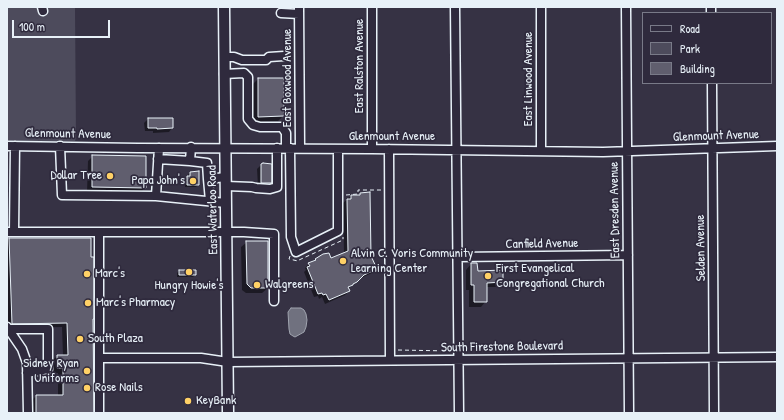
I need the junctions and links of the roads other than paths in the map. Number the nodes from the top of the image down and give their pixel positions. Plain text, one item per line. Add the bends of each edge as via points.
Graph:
1 (224, 7) edge
2 (372, 7) edge
3 (455, 7) edge
4 (541, 7) edge
5 (626, 7) edge
6 (299, 10) edge
7 (281, 13) dead end
8 (284, 56) dead end
9 (224, 57) junction
10 (224, 74) junction
11 (712, 84) edge
12 (11, 146) edge
13 (60, 146) junction
14 (777, 146) edge
15 (159, 148) junction
16 (191, 148) junction
17 (226, 148) junction
18 (284, 148) junction
19 (300, 148) junction
20 (372, 148) junction
21 (712, 148) junction
22 (338, 149) junction
23 (389, 149) junction
24 (456, 150) junction
25 (541, 150) junction
26 (627, 151) junction
27 (158, 159) junction
28 (190, 161) junction
29 (208, 179) junction
30 (226, 182) junction
31 (156, 196) junction
32 (210, 202) junction
33 (226, 203) junction
34 (10, 232) edge
35 (99, 232) junction
36 (226, 232) junction
37 (628, 255) junction
38 (457, 257) junction
39 (274, 301) dead end
40 (8, 328) edge
41 (714, 357) junction
42 (777, 357) edge
43 (99, 358) junction
44 (629, 358) junction
45 (390, 360) junction
46 (458, 360) junction
47 (228, 362) junction
48 (27, 373) junction
49 (28, 413) edge
50 (100, 413) edge
51 (228, 413) edge
52 (459, 413) edge
53 (629, 413) edge
54 (714, 413) edge

1 - 9 main road, East Waterloo Road
2 - 20 street, East Ralston Avenue
3 - 24 street
4 - 25 street, East Linwood Avenue
5 - 26 street, East Dresden Avenue
6 - 7 street
6 - 19 street, East Boxwood Avenue
8 - 9 street via 269,57 266,60
9 - 10 main road, East Waterloo Road
10 - 17 main road, East Waterloo Road
10 - 18 street via 244,73 248,77 248,118 253,125 260,127 282,127 286,133
11 - 21 street, Selden Avenue
12 - 13 street, Glenmount Avenue
12 - 34 street
13 - 15 street, Glenmount Avenue
13 - 31 street via 62,195
14 - 21 street, Glenmount Avenue
15 - 16 street, Glenmount Avenue
15 - 27 street
16 - 17 street, Glenmount Avenue
16 - 28 street
17 - 18 street, Glenmount Avenue
17 - 30 main road, East Waterloo Road
18 - 19 street, Glenmount Avenue
18 - 22 street via 291,237 296,252 338,231
18 - 30 street via 277,187 256,188
19 - 22 street, Glenmount Avenue
20 - 22 street, Glenmount Avenue
20 - 23 street, Glenmount Avenue
21 - 26 street, Glenmount Avenue
21 - 41 street, Selden Avenue
23 - 24 street, Glenmount Avenue
23 - 45 street
24 - 25 street, Glenmount Avenue
24 - 38 street
25 - 26 street, Glenmount Avenue
26 - 37 street, East Dresden Avenue
27 - 28 street
27 - 31 street
28 - 29 street via 207,163
29 - 30 street
29 - 32 street
30 - 33 main road, East Waterloo Road
31 - 32 street
32 - 33 street
33 - 36 main road, East Waterloo Road
34 - 35 street
35 - 36 street
35 - 43 street
36 - 39 street via 274,234
36 - 47 main road, East Waterloo Road
37 - 38 street, Canfield Avenue
37 - 44 street, East Dresden Avenue
38 - 46 street
40 - 48 street via 22,349 27,363
40 - 48 street via 48,329 48,369
41 - 42 street, South Firestone Boulevard
41 - 44 street, South Firestone Boulevard
41 - 54 street, Selden Avenue
43 - 47 street, South Firestone Boulevard via 201,358
43 - 50 street
44 - 46 street, South Firestone Boulevard
44 - 53 street, East Dresden Avenue
45 - 46 street, South Firestone Boulevard
45 - 47 street, South Firestone Boulevard
46 - 52 street
47 - 51 main road, East Waterloo Road
48 - 49 street

